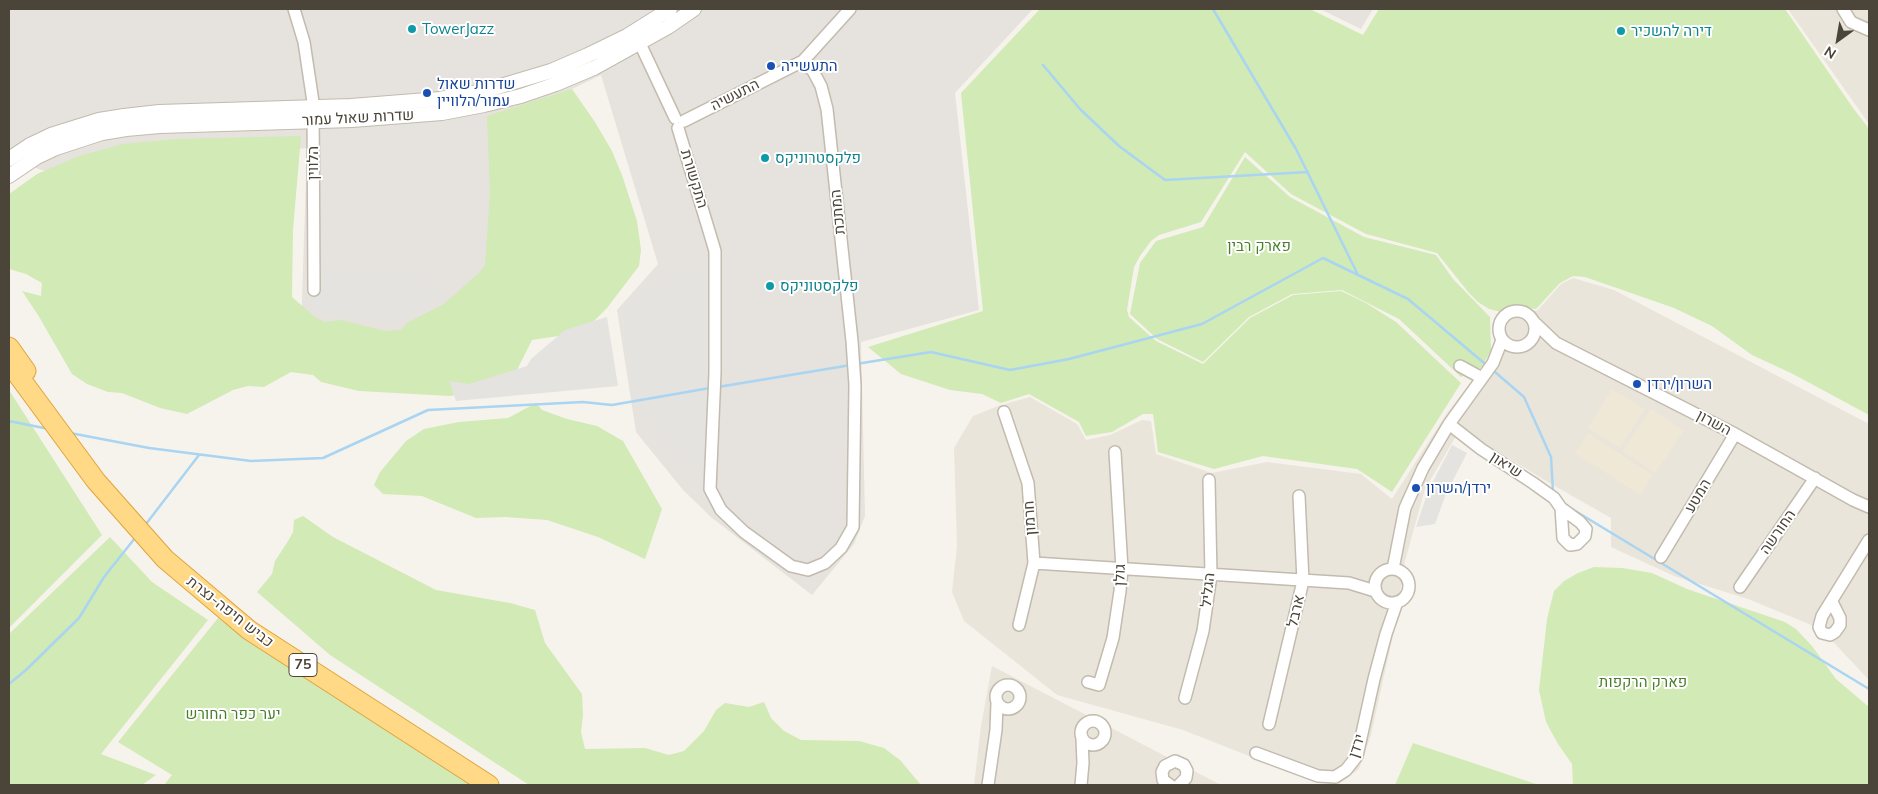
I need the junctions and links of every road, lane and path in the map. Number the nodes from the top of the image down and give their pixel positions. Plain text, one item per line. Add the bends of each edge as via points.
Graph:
1 (294, 9) edge
2 (670, 9) edge
3 (694, 9) edge
4 (850, 9) edge
5 (1843, 9) edge
6 (1869, 30) edge
7 (637, 37) junction
8 (803, 61) junction
9 (313, 114) junction
10 (679, 122) junction
11 (9, 159) edge
12 (9, 176) edge
13 (710, 231) joint
14 (314, 290) dead end
15 (1534, 322) junction
16 (1502, 340) junction
17 (1530, 343) junction
18 (1556, 343) junction
19 (9, 346) edge
20 (1516, 348) junction
21 (9, 363) edge
22 (1493, 363) junction
23 (1460, 366) dead end
24 (1482, 378) junction
25 (1004, 412) dead end
26 (1449, 424) junction
27 (1735, 434) junction
28 (1115, 452) dead end
29 (1815, 478) junction
30 (1209, 480) dead end
31 (1299, 496) dead end
32 (1869, 507) edge
33 (1561, 508) dead end
34 (133, 523) junction
35 (1869, 540) edge
36 (1662, 557) dead end
37 (1034, 563) junction
38 (1122, 569) junction
39 (1393, 569) junction
40 (1210, 575) junction
41 (1378, 575) junction
42 (1303, 581) junction
43 (1349, 583) junction
44 (1740, 587) dead end
45 (1378, 595) junction
46 (1397, 602) junction
47 (1832, 602) dead end
48 (1018, 625) dead end
49 (1388, 626) junction
50 (1088, 682) dead end
51 (1186, 698) dead end
52 (997, 702) junction
53 (1009, 709) junction
54 (1269, 724) dead end
55 (996, 730) junction
56 (1082, 739) junction
57 (1096, 745) junction
58 (1256, 753) dead end
59 (1083, 763) junction
60 (1167, 784) edge
61 (489, 785) edge
62 (988, 785) edge
63 (1081, 785) edge
64 (1179, 785) edge

1 - 9 street, הלווין via 304,42
2 - 7 street, שדרות שאול עמור
3 - 7 street, שדרות שאול עמור
4 - 8 street, התעשיה
5 - 6 street via 1851,22
7 - 9 street, שדרות שאול עמור via 551,71 484,91 440,99 352,106
7 - 10 street, התקשורת
8 - 10 street, התעשיה
8 - 13 street, המתכת via 821,86 827,109 855,385 853,527 841,548 825,563 808,570 791,566 744,532 721,510 710,489 715,373 715,251
9 - 11 street, שדרות שאול עמור via 159,112 99,120 51,135
9 - 12 street, שדרות שאול עמור via 102,133 56,148
9 - 14 street, הלווין
10 - 13 street, התקשורת
15 - 16 street via 1526,313 1509,313 1500,321
15 - 17 street via 1535,334
15 - 18 street, השרון
16 - 20 street
16 - 22 street
17 - 18 street, השרון
17 - 20 street
18 - 27 street, השרון
19 - 34 highway, כביש חיפה-נצרת / 75
20 - 22 street
21 - 34 highway, כביש חיפה-נצרת / 75 via 96,481
22 - 24 street
23 - 24 street
24 - 26 street
25 - 37 street, חרמון via 1028,484
26 - 33 street, שיאון via 1481,449 1534,482
26 - 39 street via 1423,468 1405,508
27 - 29 street, השרון
27 - 36 street, המטע
28 - 38 street, גולן
29 - 32 street, השרון
29 - 44 street, החורשה
30 - 40 street, הגליל
31 - 42 street, ארבל
34 - 61 highway, כביש חיפה-נצרת / 75 via 165,559 249,630
35 - 47 street
37 - 38 street
37 - 48 street, חרמון
38 - 40 street
38 - 50 street, גולן via 1113,638 1099,685
39 - 41 street
39 - 46 street via 1403,573 1410,587 1404,598
40 - 42 street
40 - 51 street, הגליל via 1203,631
41 - 43 street
41 - 45 street via 1375,582
42 - 43 street
42 - 54 street, ארבל
43 - 45 street
45 - 46 street via 1389,603
45 - 49 street
46 - 49 street, ירדן
49 - 58 street, ירדן via 1357,756 1346,770 1335,777 1318,776
52 - 53 street via 1002,708
52 - 53 street via 998,689 1008,684 1014,686 1020,698 1018,704
52 - 55 street
53 - 55 street
55 - 62 street
56 - 57 street via 1087,744
56 - 57 street via 1084,725 1097,721 1105,728 1106,734 1104,740
56 - 59 street
57 - 59 street
59 - 63 street
60 - 64 street via 1162,776 1163,769 1168,763 1178,762 1186,768 1187,775

